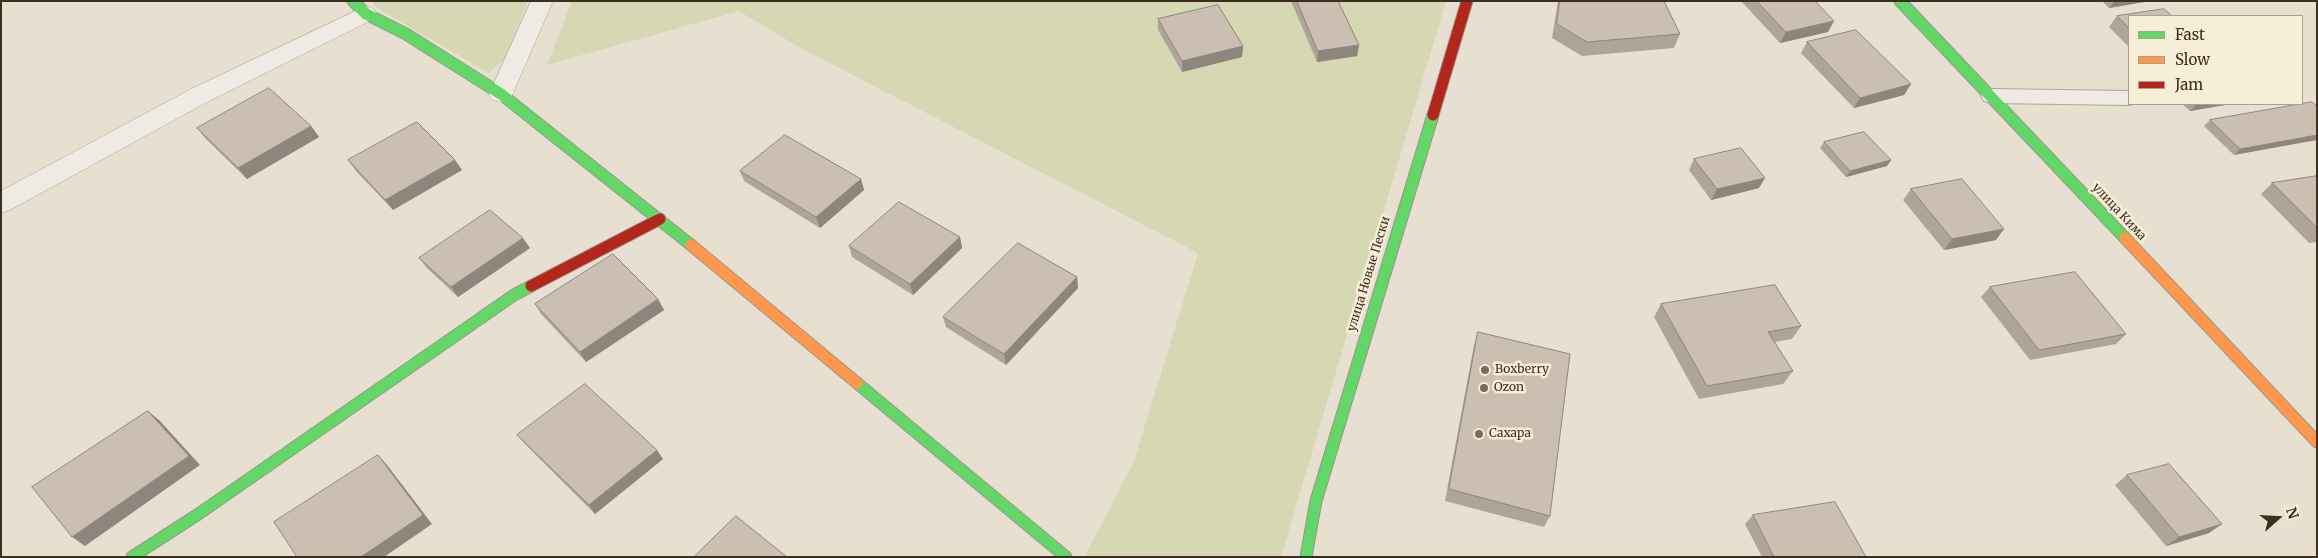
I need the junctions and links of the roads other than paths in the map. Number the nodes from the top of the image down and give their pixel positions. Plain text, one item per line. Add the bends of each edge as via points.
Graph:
1 (542, 1) edge
2 (1466, 1) edge
3 (1900, 1) edge
4 (360, 7) edge
5 (501, 94) junction
6 (1991, 96) junction
7 (2128, 98) edge
8 (1, 203) edge
9 (660, 220) junction
10 (2317, 442) edge
11 (132, 557) edge
12 (1066, 557) edge
13 (1306, 557) edge

1 - 5 street
2 - 13 street, улица Новые Пески via 1316,501
3 - 6 street, улица Кима
4 - 5 street
4 - 8 street
5 - 9 street
6 - 7 lane
6 - 10 street, улица Кима
9 - 11 street via 514,295
9 - 12 street

